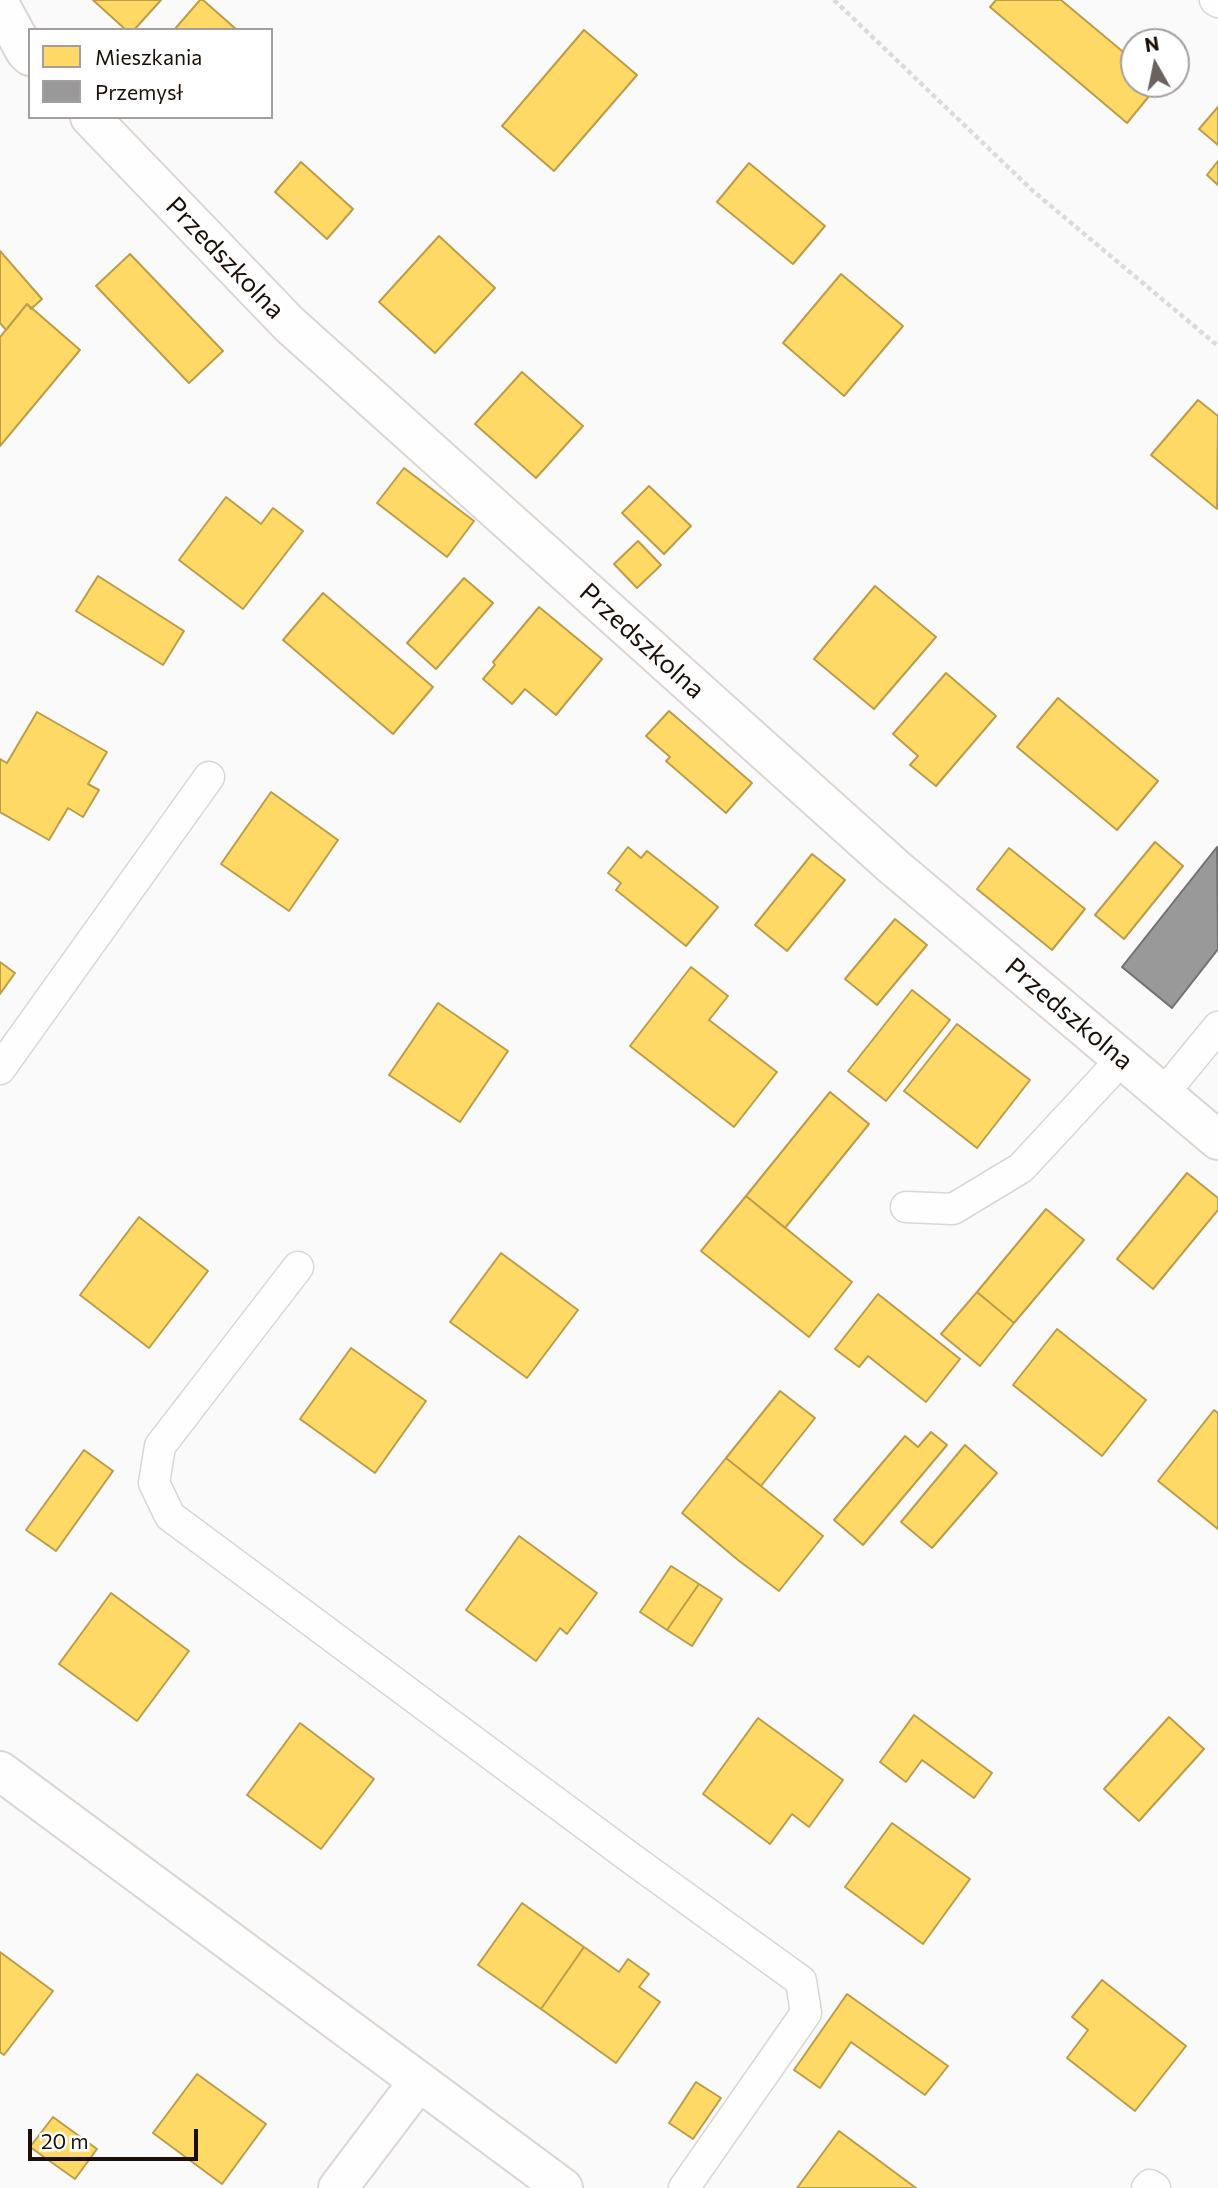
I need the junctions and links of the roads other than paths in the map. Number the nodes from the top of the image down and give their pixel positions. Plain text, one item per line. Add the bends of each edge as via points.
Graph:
1 (0, 5) edge
2 (28, 54) edge
3 (92, 119) edge
4 (209, 777) dead end
5 (1218, 1027) edge
6 (1122, 1059) junction
7 (0, 1069) edge
8 (1163, 1094) junction
9 (1218, 1140) edge
10 (906, 1207) dead end
11 (298, 1267) dead end
12 (0, 1771) edge
13 (419, 2081) junction
14 (338, 2188) edge
15 (564, 2188) edge
16 (684, 2188) edge
17 (1147, 2188) edge
18 (1155, 2188) edge

1 - 2 street
3 - 6 street, Przedszkolna via 289,324 894,867
4 - 7 lane
5 - 8 lane
6 - 8 street, Przedszkolna
6 - 10 lane via 1021,1168 953,1209
8 - 9 street, Przedszkolna
11 - 16 lane via 160,1446 154,1483 170,1516 801,1981 806,2013
12 - 13 street
13 - 14 street
13 - 15 street
17 - 18 lane

